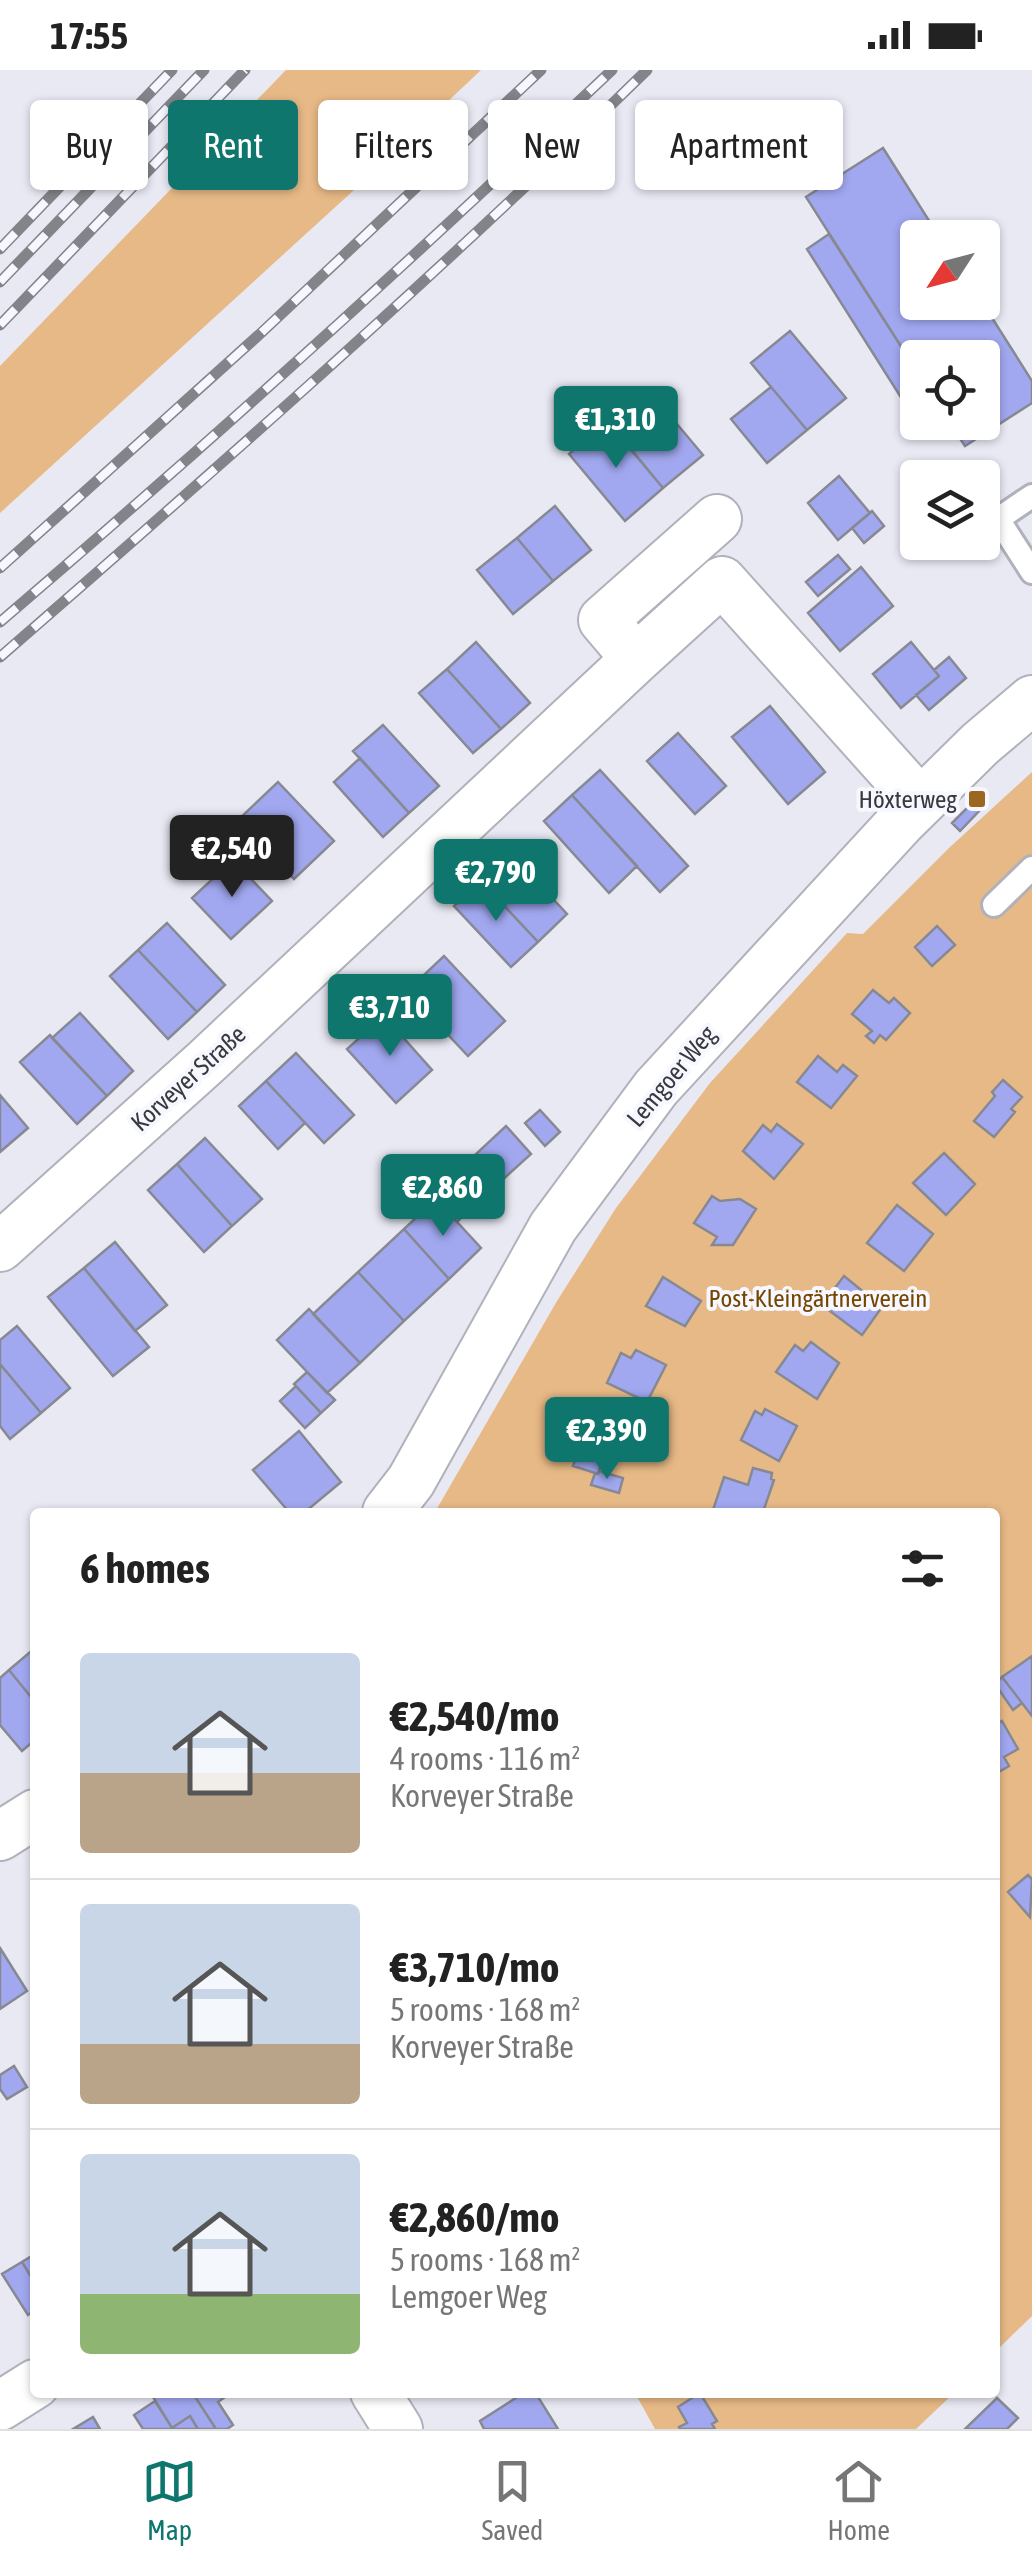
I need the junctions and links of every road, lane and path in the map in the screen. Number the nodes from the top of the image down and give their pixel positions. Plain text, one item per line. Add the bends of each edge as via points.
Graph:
1 (1032, 496) edge
2 (1032, 572) edge
3 (722, 582) junction
4 (636, 658) junction
5 (1032, 700) edge
6 (920, 802) junction
7 (1032, 868) edge
8 (994, 905) dead end
9 (0, 1247) edge
10 (390, 1508) edge
11 (30, 2387) edge
12 (379, 2398) edge
13 (0, 2406) edge
14 (398, 2429) edge

1 - 2 lane via 998,519
3 - 4 street, Korveyer Straße
3 - 4 street via 703,532 602,620
3 - 6 street
4 - 9 street, Korveyer Straße
5 - 6 street, Lemgoer Weg
6 - 10 street, Lemgoer Weg via 656,1088 553,1227
7 - 8 lane
11 - 13 street
12 - 14 street

